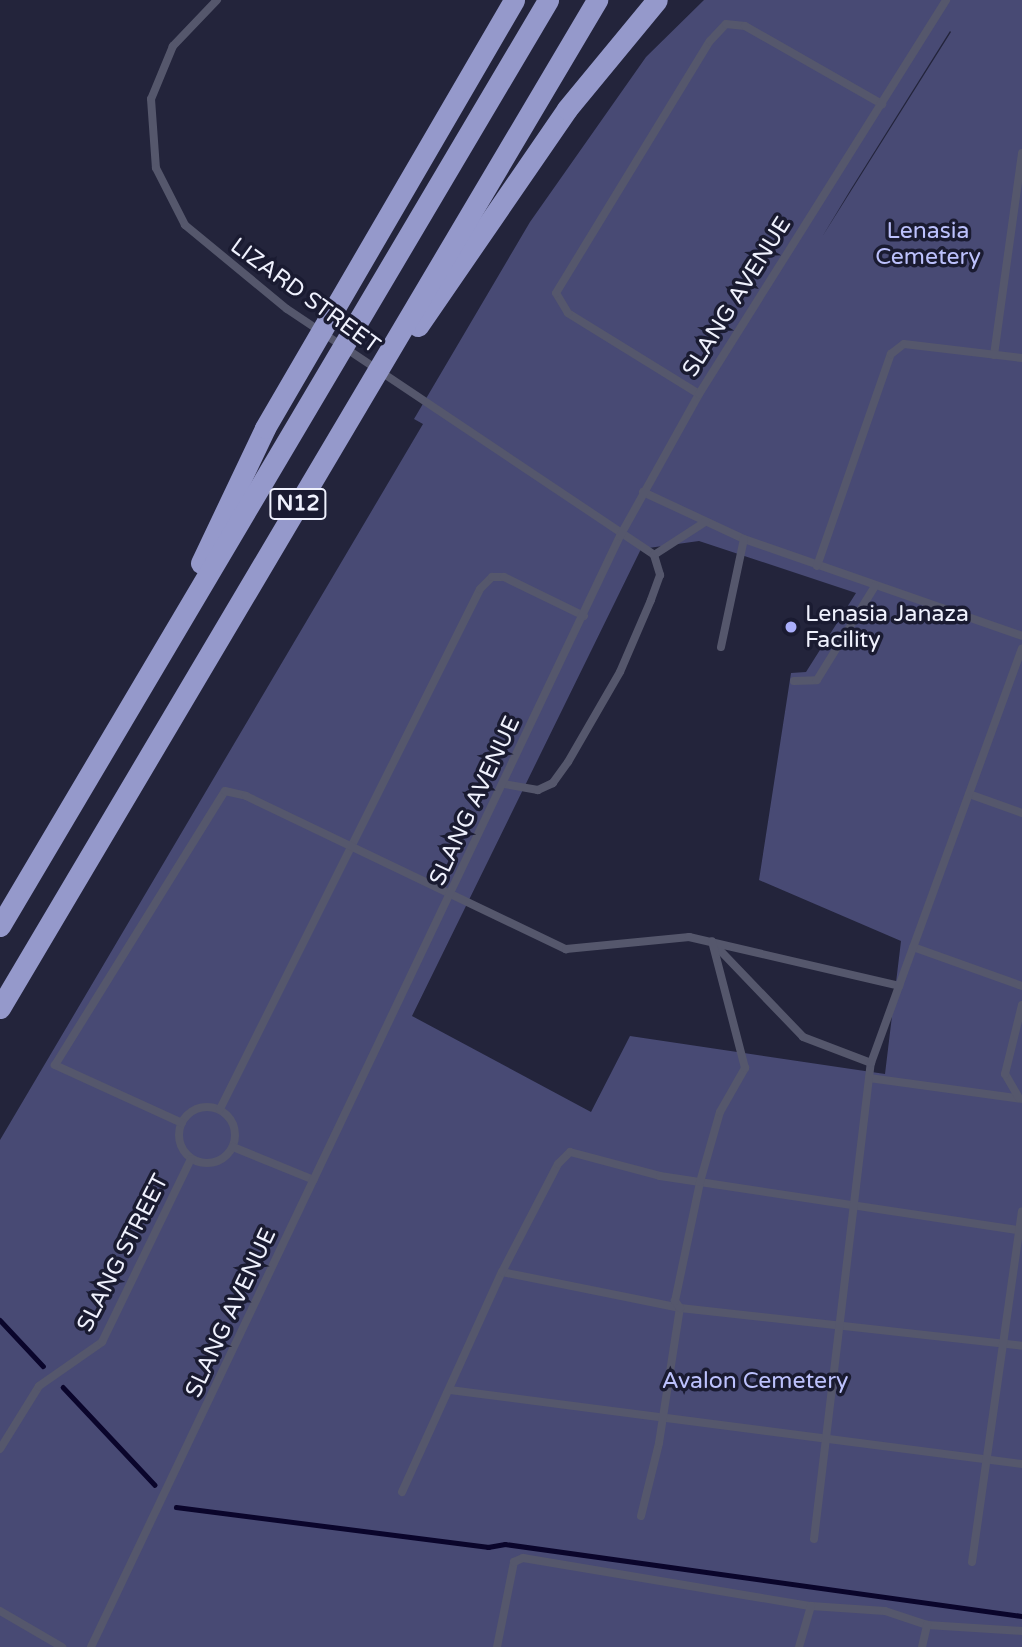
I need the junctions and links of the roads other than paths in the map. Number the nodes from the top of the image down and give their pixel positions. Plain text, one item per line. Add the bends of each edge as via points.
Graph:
1 (218, 0) edge
2 (514, 0) edge
3 (548, 0) edge
4 (597, 0) edge
5 (657, 0) edge
6 (946, 0) edge
7 (882, 104) junction
8 (1022, 153) edge
9 (1020, 183) edge
10 (994, 355) junction
11 (1022, 358) edge
12 (699, 394) junction
13 (327, 456) junction
14 (643, 492) junction
15 (705, 522) junction
16 (620, 536) junction
17 (744, 539) junction
18 (654, 555) junction
19 (817, 566) junction
20 (875, 586) junction
21 (583, 616) junction
22 (1022, 636) edge
23 (721, 647) dead end
24 (1022, 649) edge
25 (148, 676) junction
26 (794, 681) dead end
27 (504, 785) junction
28 (969, 794) junction
29 (1022, 813) edge
30 (351, 845) junction
31 (451, 897) junction
32 (0, 926) edge
33 (712, 942) junction
34 (913, 947) junction
35 (899, 986) junction
36 (1022, 986) edge
37 (1022, 1005) edge
38 (0, 1008) edge
39 (871, 1063) junction
40 (869, 1078) junction
41 (1021, 1098) edge
42 (219, 1109) junction
43 (182, 1123) junction
44 (233, 1147) junction
45 (191, 1159) junction
46 (314, 1180) junction
47 (700, 1182) junction
48 (853, 1208) junction
49 (1022, 1212) edge
50 (1021, 1231) edge
51 (502, 1272) junction
52 (680, 1308) junction
53 (839, 1327) junction
54 (1003, 1344) junction
55 (1022, 1346) edge
56 (450, 1390) junction
57 (663, 1418) junction
58 (826, 1441) junction
59 (0, 1449) edge
60 (987, 1459) junction
61 (1022, 1464) edge
62 (402, 1492) dead end
63 (640, 1516) dead end
64 (814, 1539) dead end
65 (972, 1562) dead end
66 (811, 1606) junction
67 (0, 1611) edge
68 (927, 1625) junction
69 (1022, 1631) edge
70 (62, 1647) edge
71 (91, 1647) edge
72 (497, 1647) edge
73 (799, 1647) edge
74 (922, 1647) edge

1 - 16 lane, LIZARD STREET via 179,37 157,77 150,111 153,155 171,204 194,235 287,309
2 - 25 highway via 265,428
3 - 25 highway, N12
4 - 13 highway, N12
5 - 13 highway via 551,131
6 - 7 lane, SLANG AVENUE
7 - 12 lane, SLANG AVENUE
7 - 12 lane via 745,26 726,24 710,41 556,293 568,313
8 - 9 lane
9 - 10 lane
10 - 11 lane
10 - 19 lane via 904,344 891,354
12 - 14 lane, SLANG AVENUE
13 - 38 highway, N12
14 - 15 lane
14 - 16 lane, SLANG AVENUE
15 - 17 lane
15 - 18 lane
16 - 18 lane, LIZARD STREET
16 - 21 lane, SLANG AVENUE
17 - 19 lane
17 - 23 lane
18 - 27 lane via 660,575 651,600 620,672 568,762 553,783 538,790
19 - 20 lane
20 - 22 lane
20 - 26 lane via 817,680
21 - 27 lane, SLANG AVENUE
21 - 30 lane via 504,578 486,581
24 - 28 lane
25 - 32 highway, N12
27 - 31 lane, SLANG AVENUE
28 - 29 lane
28 - 34 lane
30 - 31 lane
30 - 42 lane
30 - 43 lane via 235,791 216,797 203,818 55,1065
31 - 33 lane via 566,949 689,937
31 - 46 lane, SLANG AVENUE
33 - 35 lane
33 - 39 lane via 803,1037
33 - 47 lane via 744,1068 720,1112
34 - 35 lane
34 - 36 lane
35 - 39 lane
37 - 41 lane via 1005,1074
39 - 40 lane
40 - 41 lane
40 - 48 lane
42 - 43 lane via 201,1107
42 - 44 lane via 233,1122
43 - 45 lane via 180,1144
44 - 45 lane via 218,1161
44 - 46 lane
45 - 59 lane, SLANG STREET via 102,1342 39,1386
46 - 71 lane, SLANG AVENUE
47 - 48 lane
47 - 51 lane via 570,1152 558,1164
47 - 52 lane via 675,1301
48 - 50 lane
48 - 53 lane
49 - 50 lane
50 - 54 lane
51 - 52 lane
51 - 56 lane
52 - 53 lane
52 - 57 lane
53 - 54 lane
53 - 58 lane
54 - 55 lane
54 - 60 lane
56 - 57 lane
56 - 62 lane
57 - 58 lane
57 - 63 lane
58 - 60 lane
58 - 64 lane
60 - 61 lane
60 - 65 lane
66 - 68 lane via 885,1611
66 - 72 lane via 523,1558 514,1562
66 - 73 lane
67 - 70 lane
68 - 69 lane
68 - 74 lane

